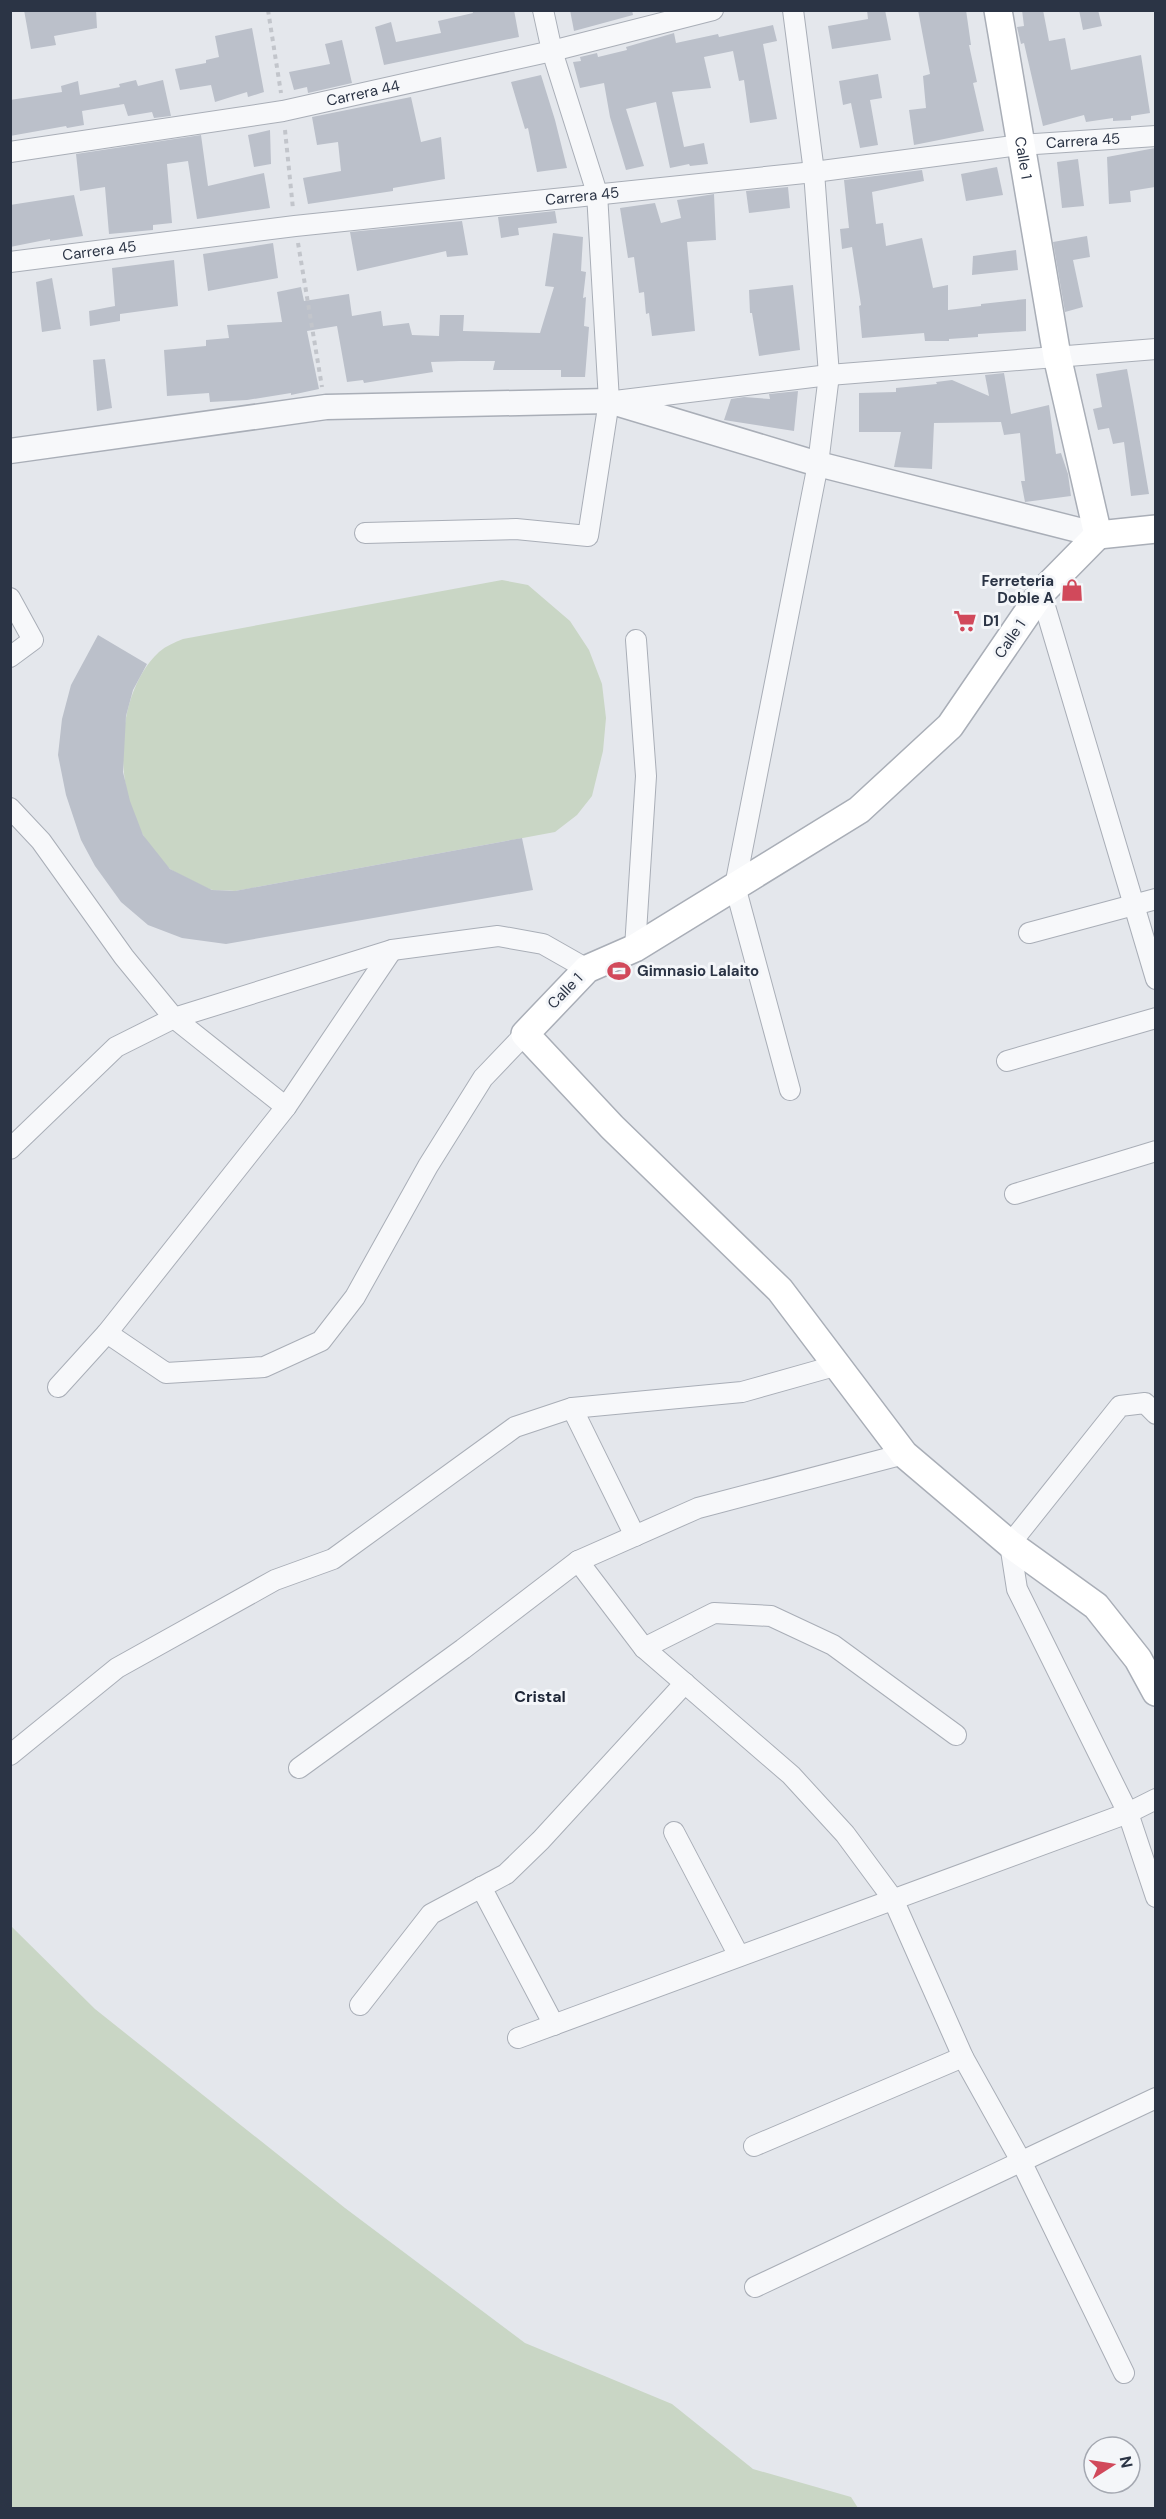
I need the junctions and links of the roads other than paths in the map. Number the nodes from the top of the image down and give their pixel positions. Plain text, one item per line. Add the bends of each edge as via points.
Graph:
1 (543, 10) edge
2 (713, 10) edge
3 (793, 10) edge
4 (998, 10) edge
5 (552, 51) junction
6 (1155, 136) edge
7 (1020, 145) junction
8 (10, 152) edge
9 (814, 172) junction
10 (597, 194) junction
11 (10, 262) edge
12 (1155, 350) edge
13 (1058, 356) junction
14 (829, 375) junction
15 (609, 401) junction
16 (10, 451) edge
17 (818, 464) junction
18 (1155, 529) edge
19 (365, 533) dead end
20 (1098, 535) junction
21 (1041, 593) junction
22 (10, 598) edge
23 (636, 640) dead end
24 (10, 657) edge
25 (10, 808) edge
26 (735, 886) junction
27 (1155, 899) edge
28 (1132, 905) junction
29 (1029, 933) dead end
30 (635, 948) junction
31 (392, 950) junction
32 (587, 969) junction
33 (1155, 979) edge
34 (174, 1017) junction
35 (1155, 1018) edge
36 (525, 1035) junction
37 (1008, 1061) dead end
38 (790, 1090) dead end
39 (286, 1107) junction
40 (10, 1149) edge
41 (1155, 1151) edge
42 (1015, 1194) dead end
43 (107, 1333) junction
44 (838, 1365) junction
45 (58, 1387) dead end
46 (572, 1408) junction
47 (1155, 1414) edge
48 (904, 1454) junction
49 (635, 1536) junction
50 (1010, 1544) junction
51 (578, 1561) junction
52 (644, 1648) junction
53 (686, 1683) junction
54 (1155, 1692) edge
55 (956, 1735) dead end
56 (10, 1755) edge
57 (299, 1768) dead end
58 (1155, 1799) edge
59 (1128, 1813) junction
60 (674, 1832) dead end
61 (481, 1887) junction
62 (1155, 1897) edge
63 (892, 1899) junction
64 (739, 1956) junction
65 (360, 2005) dead end
66 (554, 2025) junction
67 (518, 2038) dead end
68 (963, 2056) junction
69 (1155, 2098) edge
70 (754, 2146) dead end
71 (1021, 2161) junction
72 (755, 2287) dead end
73 (1124, 2373) dead end

1 - 5 street
2 - 5 street, Carrera 44
3 - 9 street
4 - 7 main road, Calle 1
5 - 8 street, Carrera 44 via 284,111
5 - 10 street
6 - 7 street, Carrera 45
7 - 9 street, Carrera 45
7 - 13 main road, Calle 1
9 - 10 street, Carrera 45
9 - 14 street
10 - 11 street, Carrera 45
10 - 15 street
12 - 13 street
13 - 14 street
13 - 20 main road, Calle 1
14 - 15 street
14 - 17 street
15 - 16 street via 326,407
15 - 17 street
15 - 19 street via 588,536 516,529
17 - 20 street
17 - 26 street
18 - 20 main road
20 - 21 main road, Calle 1
21 - 26 main road, Calle 1 via 950,726 859,810
21 - 28 street
22 - 24 street via 33,640
23 - 30 street via 646,776
25 - 34 street via 41,841 124,957
26 - 30 main road, Calle 1
26 - 38 street
27 - 28 street
28 - 29 street
28 - 33 street
30 - 32 main road, Calle 1
31 - 32 street via 498,936 543,944
31 - 34 street
31 - 39 street
32 - 36 main road, Calle 1
34 - 39 street
34 - 40 street via 116,1047
35 - 37 street
36 - 43 street via 483,1078 428,1166 356,1298 321,1341 264,1367 166,1373
36 - 44 main road via 612,1127 780,1290
39 - 43 street
41 - 42 street
43 - 45 street
44 - 46 street via 742,1392
44 - 48 main road
46 - 49 street
46 - 56 street via 515,1427 333,1559 275,1580 117,1668
47 - 50 street via 1145,1403 1120,1406
48 - 49 street via 698,1508
48 - 50 main road
49 - 51 street
50 - 54 main road via 1096,1606 1138,1659
50 - 59 street via 1017,1589
51 - 52 street
51 - 57 street
52 - 53 street
52 - 55 street via 714,1613 771,1616 833,1645
53 - 61 street via 541,1840 506,1874
53 - 63 street via 791,1775 845,1834
58 - 59 street
59 - 62 street
59 - 63 street
60 - 64 street
61 - 65 street via 431,1914
61 - 66 street
63 - 64 street
63 - 68 street
64 - 66 street
66 - 67 street
68 - 70 street
68 - 71 street
69 - 71 street
71 - 72 street
71 - 73 street

